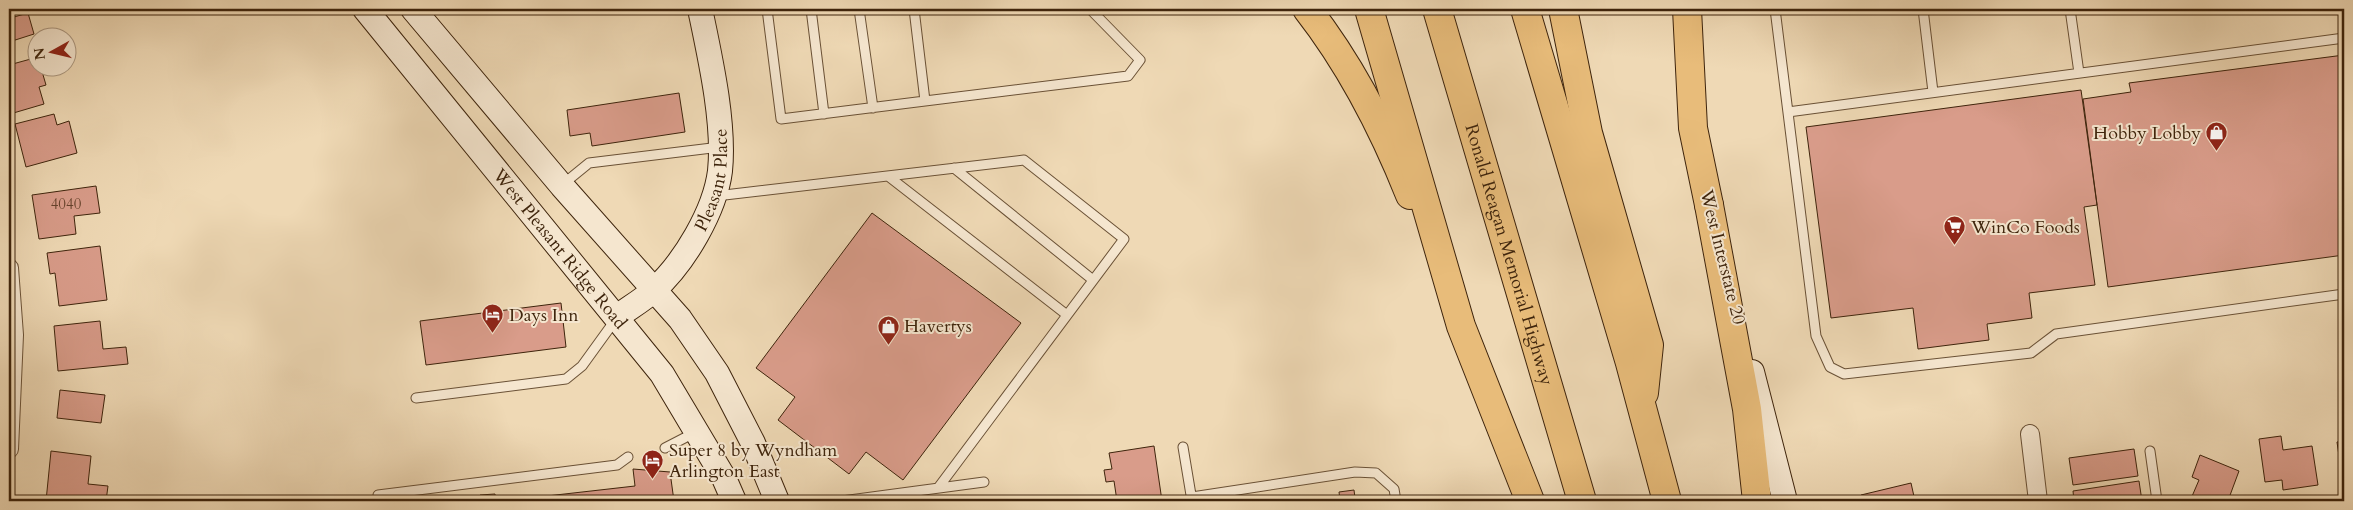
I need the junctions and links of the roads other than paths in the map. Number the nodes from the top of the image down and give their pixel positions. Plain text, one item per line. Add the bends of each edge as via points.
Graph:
1 (365, 9) edge
2 (413, 9) edge
3 (700, 9) edge
4 (767, 9) edge
5 (811, 9) edge
6 (859, 9) edge
7 (914, 9) edge
8 (1090, 9) edge
9 (1307, 9) edge
10 (1369, 9) edge
11 (1437, 9) edge
12 (1525, 9) edge
13 (1563, 9) edge
14 (1686, 9) edge
15 (1775, 9) edge
16 (1923, 9) edge
17 (2070, 9) edge
18 (2344, 38) edge
19 (2079, 73) junction
20 (1933, 92) junction
21 (925, 101) junction
22 (873, 108) junction
23 (1788, 112) junction
24 (824, 114) junction
25 (720, 146) junction
26 (954, 168) junction
27 (888, 176) junction
28 (562, 186) junction
29 (714, 196) junction
30 (1709, 205) junction
31 (9, 268) edge
32 (1093, 280) junction
33 (654, 290) junction
34 (2344, 294) edge
35 (1067, 315) junction
36 (617, 317) junction
37 (1461, 326) junction
38 (416, 398) dead end
39 (1642, 410) junction
40 (696, 431) junction
41 (2030, 434) dead end
42 (1183, 447) dead end
43 (665, 448) dead end
44 (9, 449) edge
45 (2150, 451) dead end
46 (628, 457) dead end
47 (984, 482) dead end
48 (938, 488) junction
49 (378, 495) dead end
50 (1192, 499) edge
51 (734, 501) edge
52 (777, 501) edge
53 (842, 501) edge
54 (1396, 501) edge
55 (1530, 501) edge
56 (1582, 501) edge
57 (1668, 501) edge
58 (1757, 501) edge
59 (1785, 501) edge
60 (2038, 501) edge
61 (2157, 501) edge

1 - 36 street, West Pleasant Ridge Road
2 - 28 street
3 - 25 street, Pleasant Place via 714,79
4 - 24 lane via 781,119
5 - 24 lane
6 - 22 lane
7 - 21 lane
8 - 21 lane via 1140,60 1128,76
9 - 37 main road via 1341,58 1374,118 1407,189
10 - 37 main road
11 - 56 main road, Ronald Reagan Memorial Highway
12 - 39 main road
13 - 39 main road via 1588,133 1649,345
14 - 30 main road, West Interstate 20 via 1694,128
15 - 23 lane
16 - 20 lane
17 - 19 lane
18 - 19 lane
19 - 20 lane
20 - 23 lane
21 - 22 lane
22 - 24 lane
23 - 34 lane via 1816,336 1830,367 1844,374 2031,352 2056,334
25 - 28 lane via 589,163
25 - 29 street, Pleasant Place via 720,172
26 - 27 lane
26 - 32 lane
26 - 32 lane via 1024,160 1124,239
27 - 29 lane
27 - 35 lane
28 - 33 street
29 - 33 street, Pleasant Place via 683,258
30 - 58 main road via 1747,409
30 - 59 street, West Interstate 20
31 - 44 street via 14,335
32 - 35 lane
33 - 36 street, Pleasant Place
33 - 52 street via 680,319 717,373 753,443
35 - 48 lane
36 - 38 lane via 582,366 566,379
36 - 40 street, West Pleasant Ridge Road via 662,374
37 - 55 main road
39 - 57 main road
40 - 43 lane
40 - 51 street, West Pleasant Ridge Road
41 - 60 street
42 - 50 lane
45 - 61 lane
46 - 49 lane via 617,465
47 - 48 lane
48 - 53 lane
50 - 54 lane via 1355,472 1376,473 1394,489

